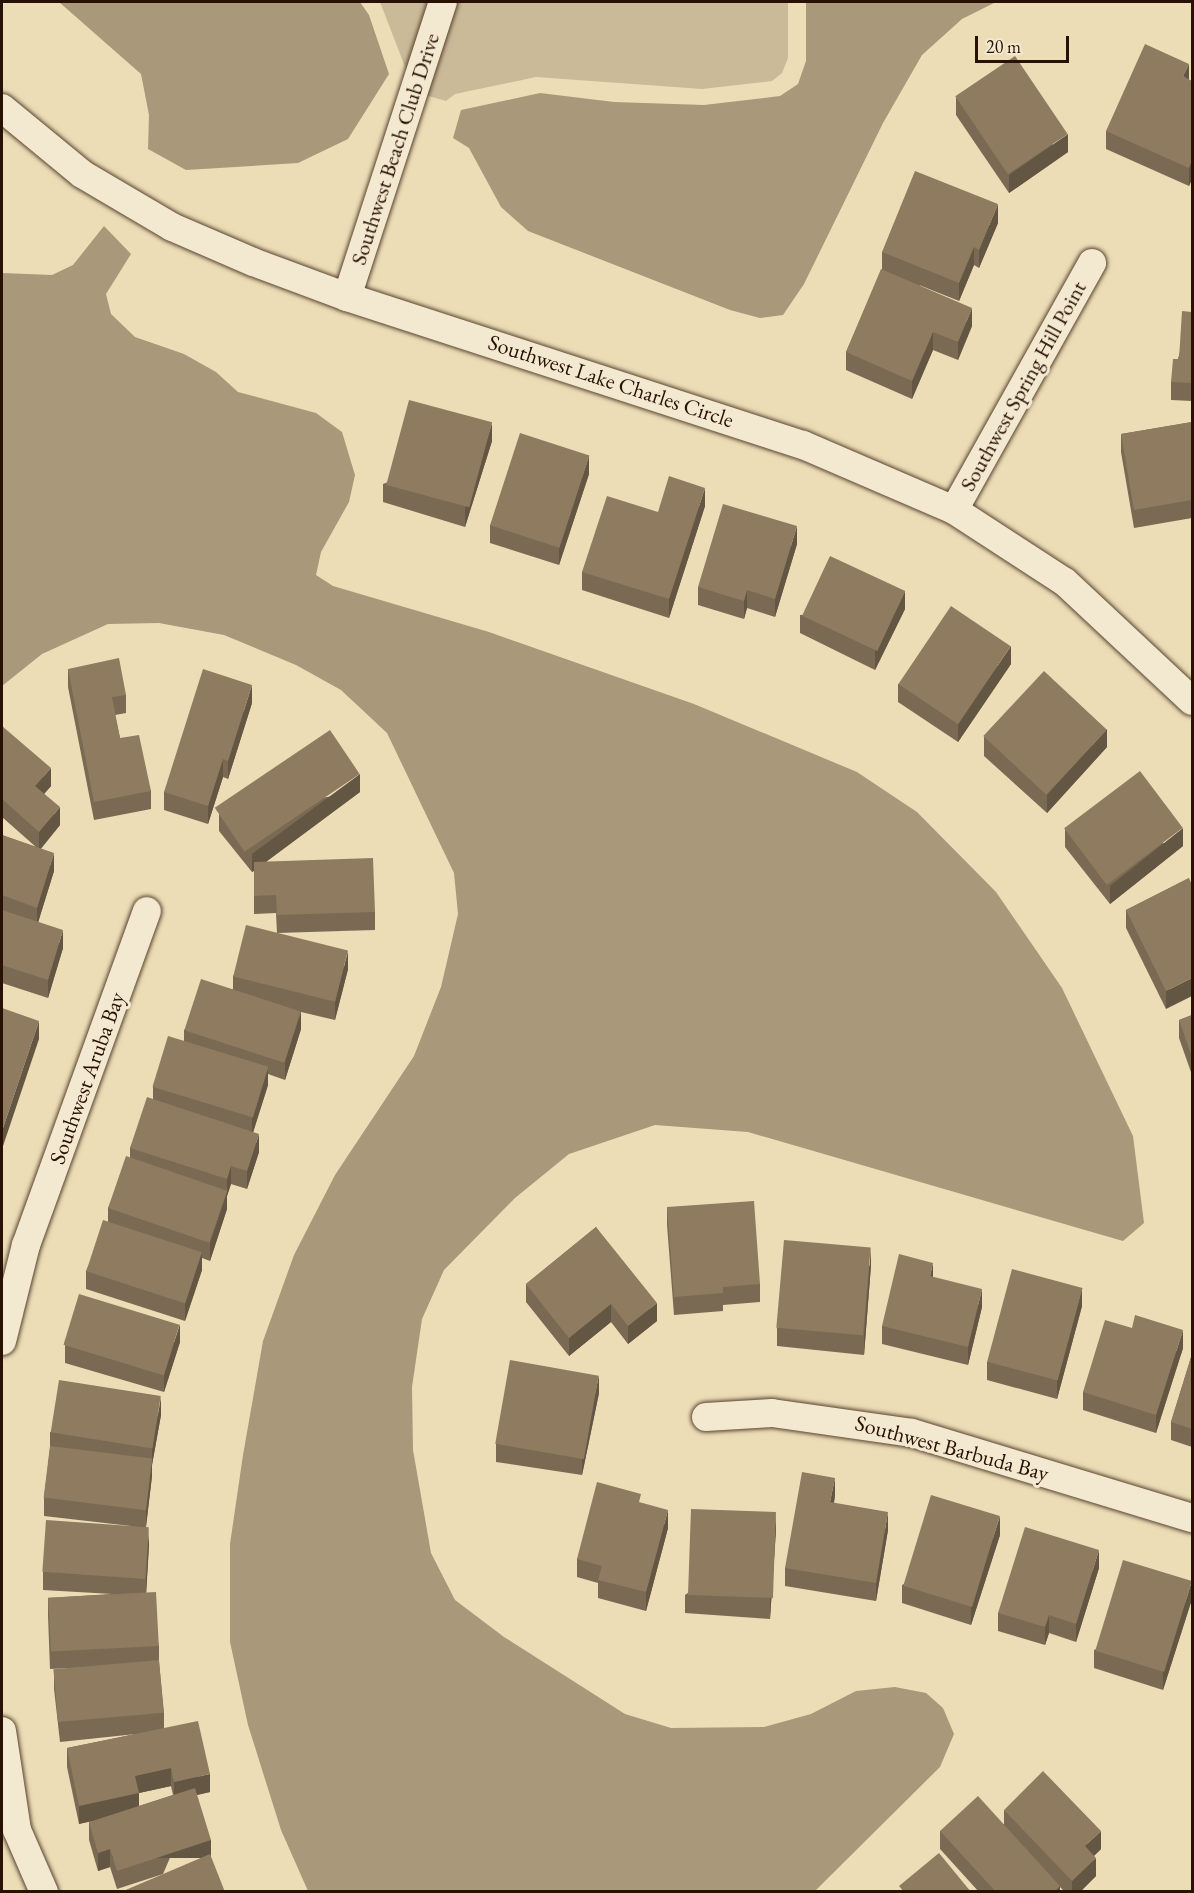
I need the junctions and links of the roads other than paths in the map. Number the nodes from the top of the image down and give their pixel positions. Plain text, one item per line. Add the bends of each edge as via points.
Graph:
1 (443, 2) edge
2 (2, 108) edge
3 (1092, 263) dead end
4 (347, 297) junction
5 (954, 510) junction
6 (1192, 701) edge
7 (147, 911) dead end
8 (14, 1241) edge
9 (2, 1341) edge
10 (706, 1417) dead end
11 (1192, 1518) edge
12 (2, 1731) edge
13 (44, 1892) edge

1 - 4 street, Southwest Beach Club Drive
2 - 4 street, Southwest Lake Charles Circle via 82,174 172,227
3 - 5 street, Southwest Spring Hill Point
4 - 5 street, Southwest Lake Charles Circle via 793,441
5 - 6 street, Southwest Lake Charles Circle via 1065,582
7 - 8 street, Southwest Aruba Bay
8 - 9 street, Southwest Aruba Bay
10 - 11 street, Southwest Barbuda Bay via 772,1413 912,1433
12 - 13 street via 17,1830

